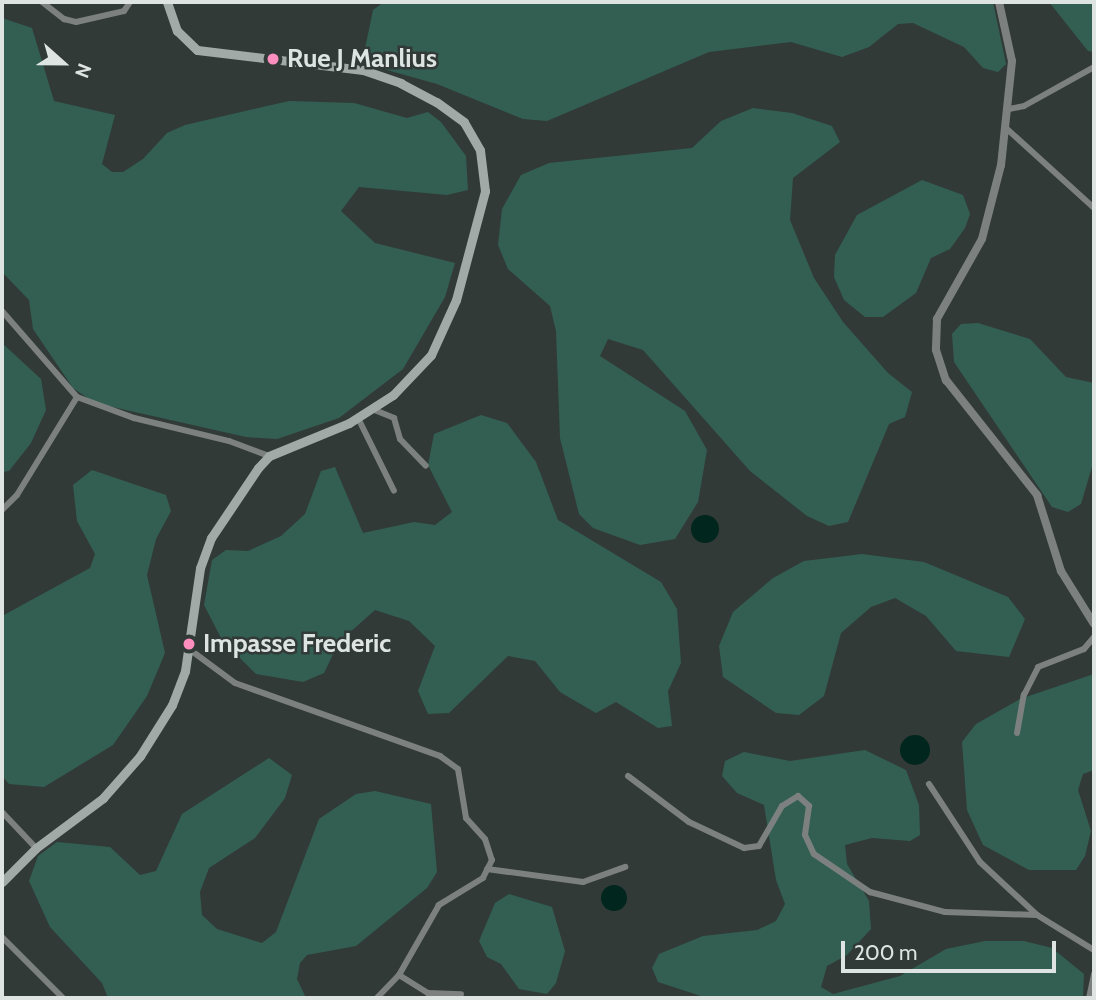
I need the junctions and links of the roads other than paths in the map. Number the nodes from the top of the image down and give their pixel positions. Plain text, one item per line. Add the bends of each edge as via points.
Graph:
1 (42, 2) edge
2 (131, 2) edge
3 (167, 2) edge
4 (999, 2) edge
5 (1094, 67) edge
6 (1009, 109) junction
7 (1007, 129) junction
8 (1094, 208) edge
9 (2, 311) edge
10 (77, 397) junction
11 (372, 409) junction
12 (358, 418) junction
13 (269, 456) junction
14 (426, 466) dead end
15 (394, 491) dead end
16 (2, 510) edge
17 (1094, 624) edge
18 (1094, 638) edge
19 (189, 649) junction
20 (1017, 733) dead end
21 (628, 775) dead end
22 (929, 784) dead end
23 (2, 812) edge
24 (36, 848) junction
25 (625, 867) dead end
26 (487, 869) junction
27 (2, 882) edge
28 (1037, 915) junction
29 (2, 937) edge
30 (1094, 950) edge
31 (1094, 974) edge
32 (399, 975) junction
33 (461, 994) dead end
34 (63, 998) edge
35 (377, 998) edge
36 (1089, 998) edge

1 - 2 street via 76,22 124,11
3 - 11 main road via 177,31 197,50 363,70 401,83 464,122 480,150 485,191 456,300 431,355 393,395
4 - 6 street via 1012,61
5 - 6 street via 1024,106
6 - 7 street
7 - 8 street
7 - 17 street via 988,223 974,256 943,304 934,334 936,350 946,380 1037,495 1061,571
9 - 10 street
10 - 13 street
10 - 16 street via 17,495
11 - 12 main road
11 - 14 street via 394,418 400,439
12 - 13 main road
12 - 15 street
13 - 19 main road via 211,538 192,605
18 - 20 street via 1084,649 1038,667 1024,695
19 - 24 main road via 173,705 140,756 103,798
19 - 26 street via 235,683 440,756 458,769 466,818 485,839 492,860
21 - 28 street via 689,822 744,848 758,846 782,806 798,796 809,806 805,835 814,854 870,892 945,912
22 - 28 street via 980,862
23 - 24 street
24 - 27 main road
25 - 26 street via 583,882
26 - 32 street via 483,878 439,905
28 - 30 street
29 - 34 street
31 - 36 street
32 - 33 street via 428,993
32 - 35 street

